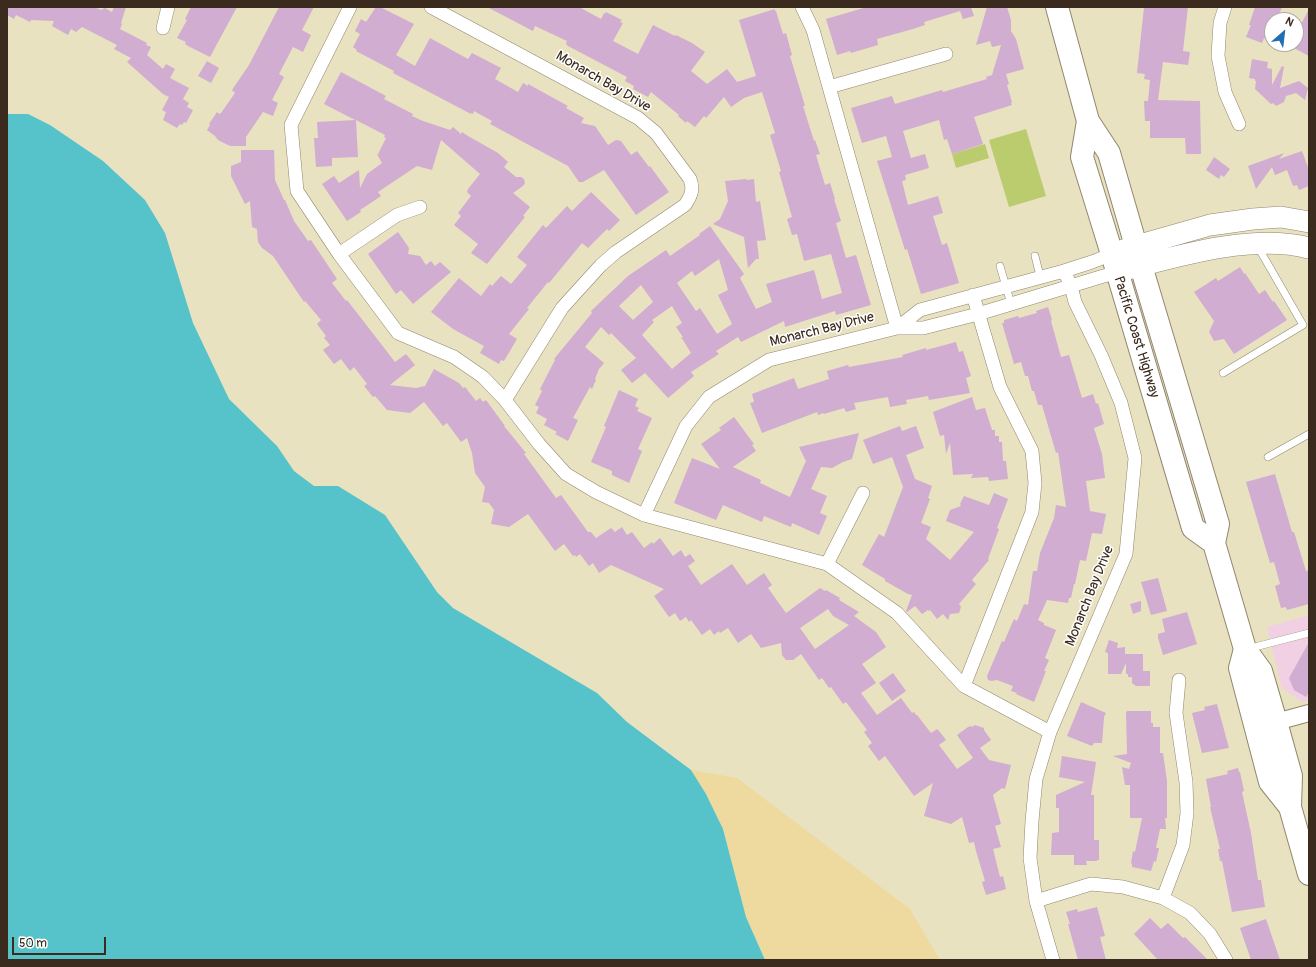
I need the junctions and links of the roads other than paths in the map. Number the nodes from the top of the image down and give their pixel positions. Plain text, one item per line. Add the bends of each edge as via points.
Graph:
1 (168, 7) edge
2 (350, 7) edge
3 (431, 7) edge
4 (802, 7) edge
5 (1057, 7) edge
6 (1225, 7) edge
7 (163, 28) dead end
8 (946, 54) dead end
9 (829, 87) junction
10 (1088, 121) junction
11 (1239, 124) dead end
12 (420, 207) dead end
13 (1309, 222) edge
14 (1256, 243) junction
15 (1309, 248) edge
16 (339, 254) junction
17 (1035, 256) dead end
18 (1138, 256) junction
19 (1115, 263) junction
20 (1000, 266) dead end
21 (1064, 270) junction
22 (1040, 276) junction
23 (1005, 286) junction
24 (1071, 286) junction
25 (973, 295) junction
26 (1011, 304) junction
27 (978, 314) junction
28 (897, 328) junction
29 (1223, 373) dead end
30 (505, 400) junction
31 (1309, 434) edge
32 (1268, 457) dead end
33 (863, 493) dead end
34 (644, 515) junction
35 (1214, 543) junction
36 (827, 564) junction
37 (1309, 633) edge
38 (1244, 652) junction
39 (1180, 680) dead end
40 (964, 686) junction
41 (1309, 713) edge
42 (1276, 722) junction
43 (1050, 732) junction
44 (1290, 807) junction
45 (1309, 874) edge
46 (1164, 898) junction
47 (1036, 901) junction
48 (1053, 960) edge
49 (1226, 960) edge

1 - 7 street
2 - 16 street via 291,125 297,191
3 - 30 street, Monarch Bay Drive via 638,118 656,133 690,179 692,186 692,193 685,206 608,258 573,296 554,320
4 - 9 street, Monarch Bay Drive via 813,30
5 - 10 highway, Pacific Coast Highway
6 - 11 street via 1220,23 1218,56 1225,92
8 - 9 street
9 - 28 street, Monarch Bay Drive
10 - 18 highway, Pacific Coast Highway via 1109,153
10 - 19 highway, Pacific Coast Highway via 1082,157
12 - 16 street via 397,215
13 - 18 main road via 1281,217 1210,225
14 - 15 main road via 1284,243
14 - 18 main road
14 - 29 lane via 1303,325
16 - 30 street via 398,333 454,357 483,377
17 - 22 lane
18 - 19 main road
18 - 35 highway, Pacific Coast Highway via 1218,524
19 - 21 street, Monarch Bay Drive via 1092,262
19 - 24 street, Monarch Bay Drive
19 - 35 highway, Pacific Coast Highway via 1193,528
20 - 23 lane
21 - 22 street, Monarch Bay Drive
21 - 24 street, Monarch Bay Drive
22 - 23 street, Monarch Bay Drive
23 - 25 street, Monarch Bay Drive
23 - 26 lane
24 - 26 street, Monarch Bay Drive
24 - 43 street, Monarch Bay Drive via 1075,302 1121,403 1135,458 1126,554
25 - 27 street
25 - 28 street, Monarch Bay Drive via 920,310
26 - 27 street, Monarch Bay Drive
27 - 28 street, Monarch Bay Drive via 923,328
27 - 40 street via 1000,387 1032,451 1035,483 1032,512
28 - 34 street, Monarch Bay Drive via 769,360 708,397 686,426
30 - 34 street via 538,444 566,474
31 - 32 lane
33 - 36 street
34 - 36 street
35 - 38 highway, Pacific Coast Highway
36 - 40 street via 897,613
37 - 38 lane
38 - 42 highway, Pacific Coast Highway via 1261,671
38 - 44 highway, Pacific Coast Highway via 1240,668 1270,782
39 - 46 street via 1176,712 1186,782 1187,813 1183,845
40 - 43 street
41 - 42 street
42 - 44 highway, Pacific Coast Highway via 1291,776
43 - 47 street, Monarch Bay Drive via 1036,779 1032,821 1030,858
44 - 45 highway, Pacific Coast Highway
46 - 47 street via 1123,887 1091,884
46 - 49 street via 1190,913 1210,934
47 - 48 street, Monarch Bay Drive

